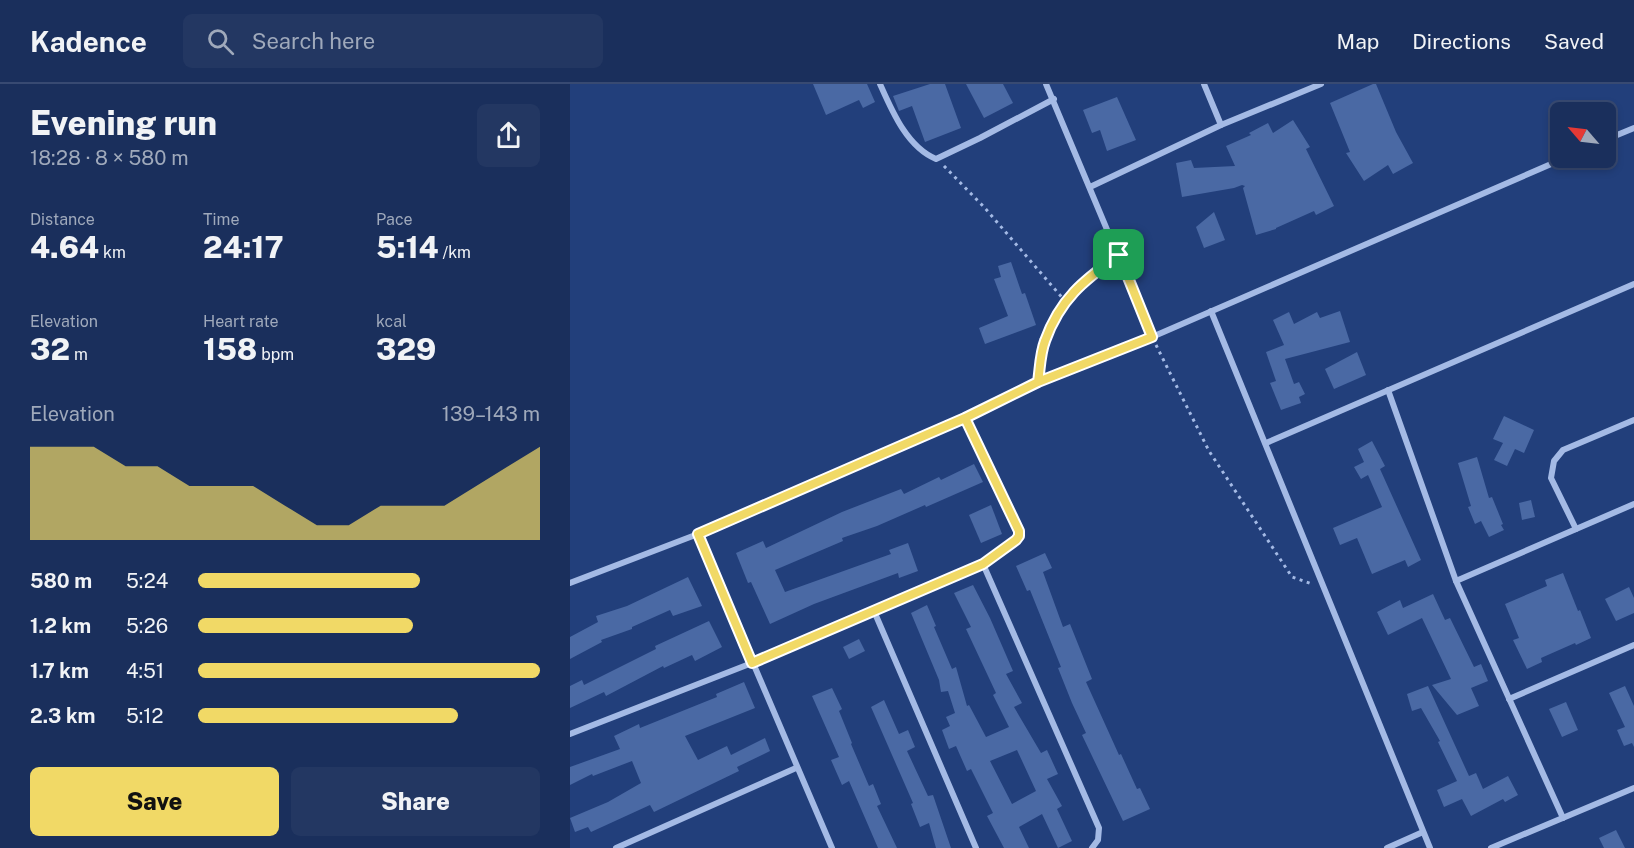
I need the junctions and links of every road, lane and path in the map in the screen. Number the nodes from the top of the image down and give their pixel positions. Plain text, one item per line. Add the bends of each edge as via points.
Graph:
1 (879, 84) edge
2 (1046, 84) edge
3 (1204, 84) edge
4 (1321, 84) edge
5 (1054, 99) junction
6 (1221, 125) junction
7 (1634, 128) edge
8 (1616, 135) edge
9 (936, 159) junction
10 (1550, 164) edge
11 (1090, 187) junction
12 (1119, 255) junction
13 (1634, 284) edge
14 (1065, 301) junction
15 (1211, 311) junction
16 (1152, 337) junction
17 (1038, 382) junction
18 (1388, 390) junction
19 (965, 418) junction
20 (1634, 420) edge
21 (1266, 443) junction
22 (1634, 504) edge
23 (1576, 529) junction
24 (698, 534) junction
25 (983, 564) junction
26 (1456, 581) junction
27 (570, 583) edge
28 (1324, 589) junction
29 (873, 611) junction
30 (1634, 645) edge
31 (752, 663) junction
32 (1509, 699) junction
33 (570, 734) edge
34 (796, 768) junction
35 (1634, 788) edge
36 (1563, 818) junction
37 (1423, 832) junction
38 (616, 848) edge
39 (832, 848) edge
40 (976, 848) edge
41 (1092, 848) edge
42 (1387, 848) edge
43 (1430, 848) edge
44 (1491, 848) edge

1 - 9 street via 902,128 924,154
2 - 5 street
3 - 6 street
4 - 6 street
5 - 9 street
5 - 11 street
6 - 11 street
7 - 8 street
9 - 14 path via 984,207
10 - 15 street
11 - 12 street
12 - 14 path
12 - 16 street
13 - 18 street
14 - 17 path via 1044,343
15 - 16 street
15 - 21 street
16 - 17 street
16 - 28 path via 1209,451 1283,565 1292,577
17 - 19 street
18 - 21 street
18 - 26 street
19 - 24 street
19 - 25 street via 1019,531 1016,540
20 - 23 street via 1563,450 1554,461 1551,478
21 - 28 street
22 - 23 street
23 - 26 street
24 - 27 street
24 - 31 street
25 - 29 street
25 - 41 street via 1099,828 1098,840
26 - 32 street
28 - 37 street
29 - 31 street
29 - 40 street
30 - 32 street
31 - 33 street
31 - 34 street
32 - 36 street
34 - 38 street
34 - 39 street
35 - 36 street
36 - 44 street
37 - 42 street
37 - 43 street

